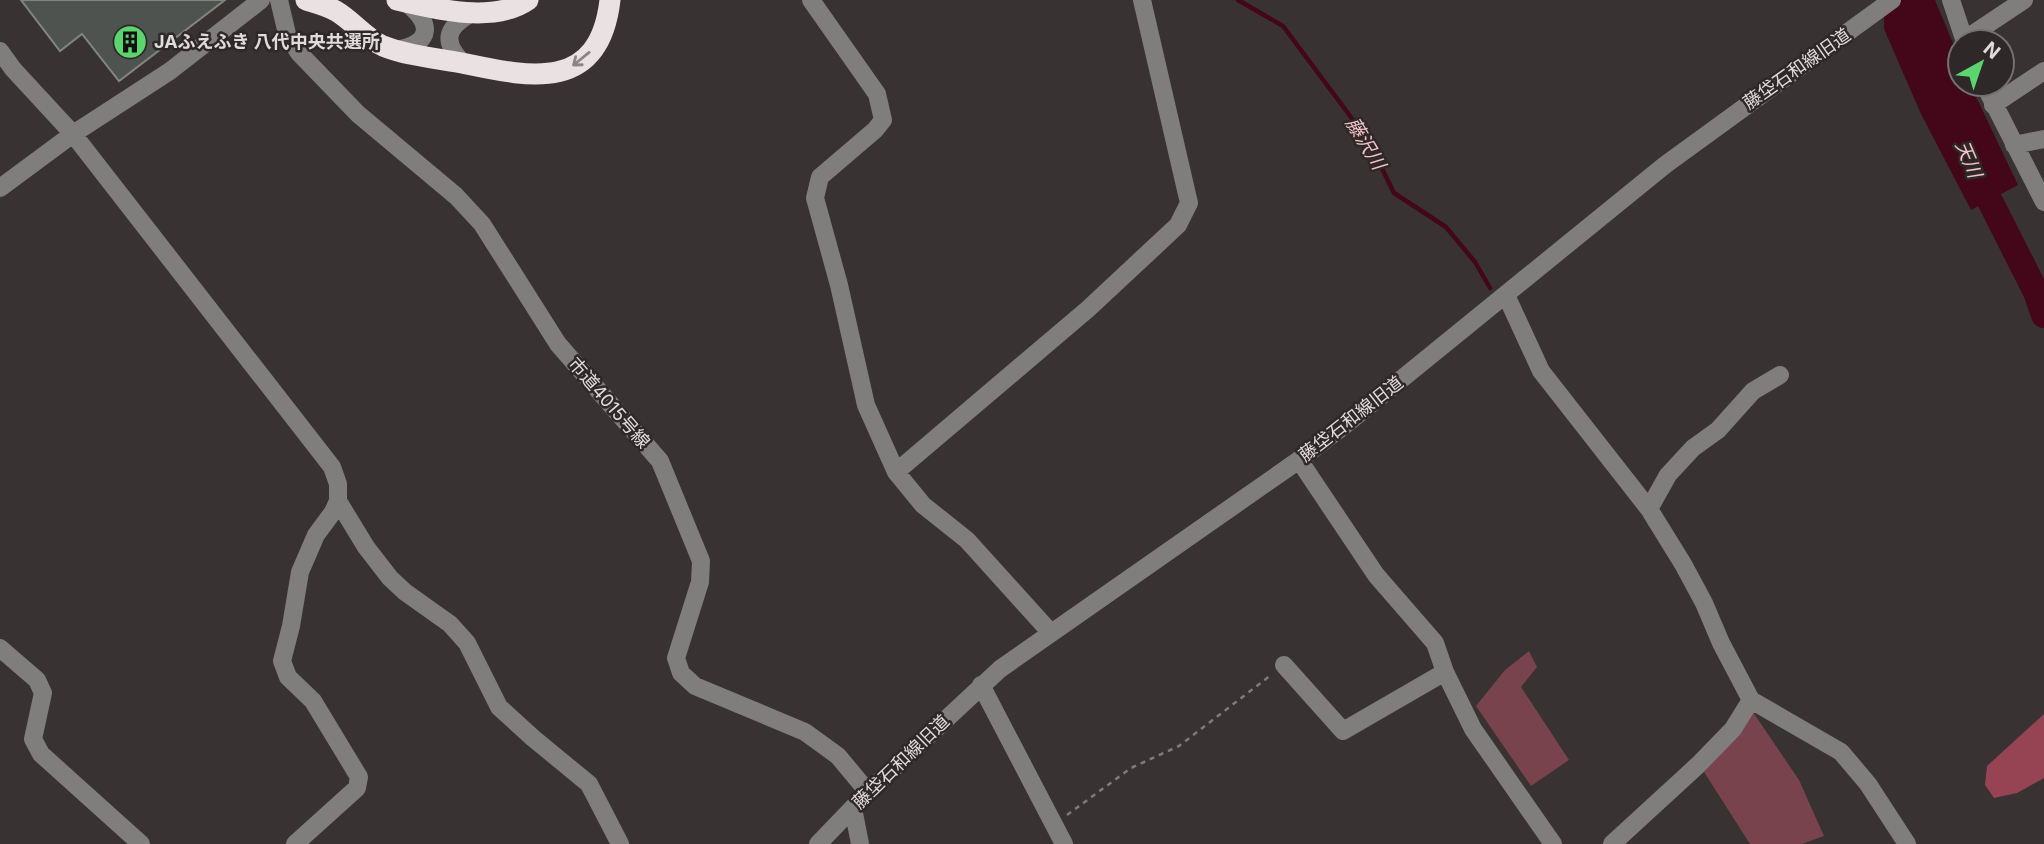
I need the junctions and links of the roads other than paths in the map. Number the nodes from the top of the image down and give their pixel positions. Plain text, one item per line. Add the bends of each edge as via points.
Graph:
1 (261, 0) edge
2 (279, 0) edge
3 (306, 0) edge
4 (528, 0) edge
5 (610, 0) edge
6 (810, 0) edge
7 (1142, 0) edge
8 (1951, 0) edge
9 (2024, 0) edge
10 (401, 1) edge
11 (1881, 5) edge
12 (472, 13) junction
13 (1961, 28) edge
14 (1984, 28) edge
15 (396, 50) junction
16 (0, 51) edge
17 (464, 64) junction
18 (2044, 71) edge
19 (1990, 98) edge
20 (1993, 105) junction
21 (73, 134) junction
22 (2044, 139) edge
23 (2014, 145) junction
24 (0, 188) edge
25 (2044, 202) edge
26 (1506, 295) junction
27 (1780, 376) dead end
28 (1299, 460) junction
29 (896, 472) junction
30 (338, 500) junction
31 (1649, 509) junction
32 (1051, 634) junction
33 (0, 648) edge
34 (1284, 665) road end
35 (1445, 672) junction
36 (981, 685) junction
37 (1751, 700) junction
38 (868, 792) junction
39 (853, 808) junction
40 (141, 844) edge
41 (295, 844) edge
42 (620, 844) edge
43 (817, 844) edge
44 (860, 844) edge
45 (1064, 844) edge
46 (1553, 844) edge
47 (1612, 844) edge
48 (1907, 844) edge

1 - 21 street via 170,71
2 - 38 street, 市道4015号線 via 287,34 299,53 358,114 456,196 481,224 558,344 660,461 701,561 700,582 676,658 681,673 695,686 806,732 838,756
3 - 15 highway via 336,11
4 - 12 highway via 501,12
5 -> 17 highway via 608,19 589,53 556,74 512,74
6 - 29 street via 877,94 883,120 820,177 815,198 866,405
7 - 29 street via 1189,203 1178,225 1088,309
8 - 13 street
9 - 14 street
10 - 12 highway
10 - 15 street via 418,11 425,29 416,44
11 - 26 street, 藤垈石和線旧道 via 1665,165
12 - 17 street via 453,26 450,34 453,52
15 - 17 highway
16 - 21 street
18 - 20 street
19 - 20 street
20 - 23 street
21 - 24 street
21 - 30 street via 332,467
22 - 23 street
23 - 25 street
26 - 28 street, 藤垈石和線旧道
26 - 31 street via 1541,371
27 - 31 street via 1753,391 1718,430 1693,448 1668,475
28 - 32 street, 藤垈石和線旧道
28 - 35 street via 1376,575 1435,643
29 - 32 street via 923,505 967,540
30 - 41 street via 300,572 282,661 288,677 313,701 359,777 357,788
30 - 42 street via 390,578 450,624 467,643 499,707 589,784
31 - 37 street via 1704,603
32 - 36 street, 藤垈石和線旧道
33 - 40 street via 37,680 43,694 33,738 41,754
34 - 35 street via 1343,731
35 - 46 street via 1473,729
36 - 38 street, 藤垈石和線旧道
36 - 45 street
37 - 47 street via 1733,729
37 - 48 street via 1841,752
38 - 39 street, 藤垈石和線旧道
39 - 43 street, 藤垈石和線旧道
39 - 44 street

